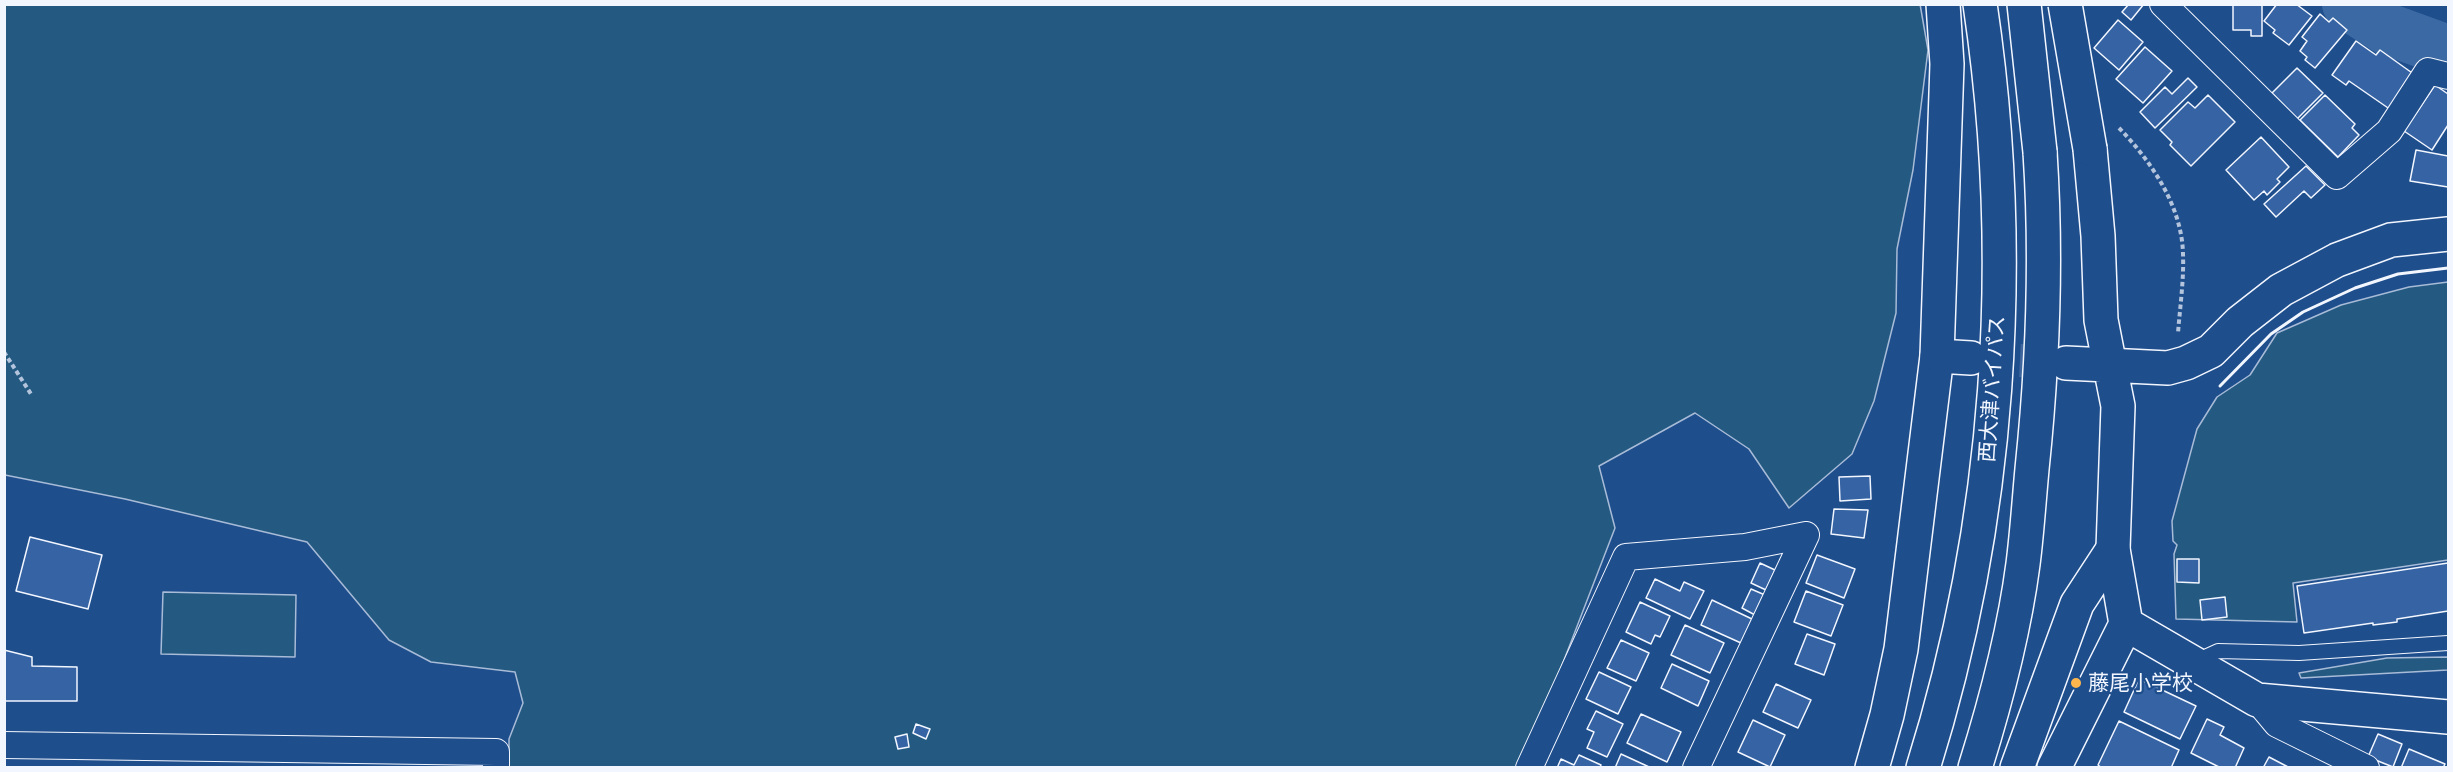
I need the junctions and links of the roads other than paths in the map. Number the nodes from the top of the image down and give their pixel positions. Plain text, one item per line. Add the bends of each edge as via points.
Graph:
1 (1943, 4) edge
2 (1980, 4) edge
3 (2024, 4) edge
4 (2065, 4) edge
5 (2163, 4) edge
6 (2448, 76) edge
7 (2448, 234) edge
8 (1937, 356) junction
9 (1971, 358) tunnel mouth
10 (2066, 363) tunnel mouth
11 (2110, 366) junction
12 (2113, 549) junction
13 (2126, 624) junction
14 (2448, 643) edge
15 (2192, 663) junction
16 (2257, 700) junction
17 (2448, 717) edge
18 (4, 745) edge
19 (2062, 765) edge
20 (496, 768) edge
21 (1529, 768) edge
22 (1696, 768) edge
23 (1872, 768) edge
24 (1923, 768) edge
25 (1975, 768) edge
26 (2017, 768) edge
27 (2366, 768) edge

1 - 8 main road via 1946,129
2 - 24 main road, 西大津バイパス via 1995,137 2000,250 1996,386 1972,568 1957,645
3 - 25 main road, bridge via 2040,152 2043,332 2022,566 2006,659
4 - 11 main road, bridge via 2090,149 2101,320
5 - 6 street via 2337,176 2389,131 2428,71
7 - 11 main road via 2391,240 2337,260 2281,290 2211,351 2186,363 2168,368
8 - 9 main road
8 - 23 main road via 1901,649
10 - 11 main road
11 - 12 main road via 2118,406
12 - 13 main road
12 - 26 main road via 2077,604
13 - 15 main road
13 - 19 main road
14 - 15 lane via 2299,653 2218,651
15 - 16 main road
16 - 17 main road
16 - 27 street via 2277,724
18 - 20 street via 496,752
21 - 22 street via 1626,557 1745,547 1806,535

